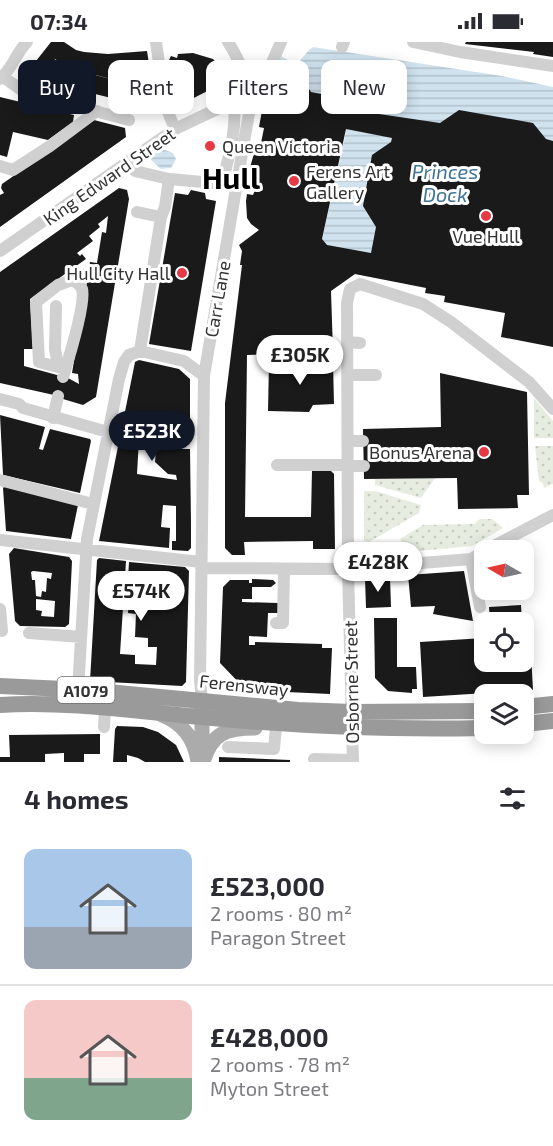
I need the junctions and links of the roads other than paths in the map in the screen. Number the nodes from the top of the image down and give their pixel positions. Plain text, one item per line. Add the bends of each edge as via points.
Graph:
1 (156, 42) edge
2 (228, 42) edge
3 (282, 42) edge
4 (413, 42) edge
5 (22, 44) edge
6 (462, 47) edge
7 (237, 60) edge
8 (273, 60) edge
9 (553, 66) edge
10 (1, 78) edge
11 (97, 111) junction
12 (207, 114) edge
13 (235, 114) edge
14 (248, 114) edge
15 (129, 120) dead end
16 (175, 129) junction
17 (128, 162) junction
18 (0, 166) edge
19 (170, 179) junction
20 (229, 184) junction
21 (137, 212) dead end
22 (161, 217) junction
23 (0, 251) edge
24 (56, 306) dead end
25 (140, 351) junction
26 (62, 371) junction
27 (348, 375) junction
28 (376, 375) dead end
29 (204, 376) junction
30 (58, 396) dead end
31 (0, 399) edge
32 (553, 409) edge
33 (53, 418) junction
34 (108, 432) junction
35 (348, 441) junction
36 (363, 441) dead end
37 (277, 465) dead end
38 (349, 466) junction
39 (364, 466) dead end
40 (2, 480) edge
41 (93, 504) junction
42 (553, 515) edge
43 (0, 540) edge
44 (506, 540) edge
45 (86, 549) junction
46 (474, 557) edge
47 (471, 559) junction
48 (201, 565) junction
49 (284, 569) junction
50 (348, 569) junction
51 (480, 607) dead end
52 (0, 609) edge
53 (276, 623) dead end
54 (2, 631) dead end
55 (29, 633) dead end
56 (81, 639) junction
57 (0, 686) edge
58 (78, 690) junction
59 (553, 704) edge
60 (0, 705) edge
61 (534, 706) edge
62 (105, 708) junction
63 (202, 709) junction
64 (474, 712) edge
65 (158, 713) junction
66 (352, 720) junction
67 (553, 721) edge
68 (534, 723) edge
69 (283, 725) junction
70 (104, 727) dead end
71 (474, 727) edge
72 (228, 747) dead end
73 (314, 759) dead end
74 (353, 761) edge
75 (201, 762) edge

1 - 16 street via 165,105
2 - 7 street, Carr Lane
3 - 8 street
4 - 6 street
5 - 10 street
6 - 9 street
10 - 11 street via 26,93
11 - 15 street
11 - 18 street via 13,170
12 - 16 street, King Edward Street
13 - 20 street
14 - 20 street, Carr Lane
16 - 17 street, King Edward Street
17 - 19 street via 135,171
17 - 23 street, King Edward Street
19 - 20 street
19 - 22 street
20 - 29 street, Carr Lane
21 - 22 street
22 - 25 street
24 - 26 street via 55,349
25 - 29 street via 184,361
25 - 34 street via 124,362
26 - 26 street via 82,301 82,290 72,280 58,285 36,302 39,362
27 - 28 street
27 - 32 street, Osborne Street via 354,342 347,303 350,289 360,284 423,304 451,322 529,382
27 - 35 street, Osborne Street
29 - 48 street, Carr Lane
30 - 33 street
31 - 33 street
33 - 34 street
34 - 41 street
35 - 36 street
35 - 38 street, Osborne Street
37 - 38 street
38 - 39 street
38 - 50 street, Osborne Street
40 - 41 street
41 - 45 street
42 - 44 street
43 - 45 street
45 - 48 street
45 - 56 street
46 - 47 street
47 - 50 street
47 - 51 street
48 - 49 street
48 - 63 street, Carr Lane
49 - 50 street
49 - 53 street via 283,623
50 - 66 street, Osborne Street
52 - 54 street
55 - 56 street
56 - 58 street
57 - 58 highway, Ferensway / A1079
58 - 63 highway, Ferensway / A1079
59 - 61 highway
60 - 62 highway, Ferensway / A1079
62 - 65 highway, Ferensway / A1079
62 - 70 street
63 - 65 highway, Ferensway / A1079
63 - 66 highway, Ferensway / A1079 via 298,710
63 - 69 highway, Ferensway / A1079
63 - 75 main road
64 - 66 highway, Ferensway / A1079
65 - 75 main road via 183,728
66 - 69 highway, Ferensway / A1079
66 - 71 highway, Ferensway / A1079
66 - 74 street, Osborne Street
67 - 68 highway
69 - 72 street via 274,748
69 - 75 main road via 226,731 210,745
73 - 74 street

